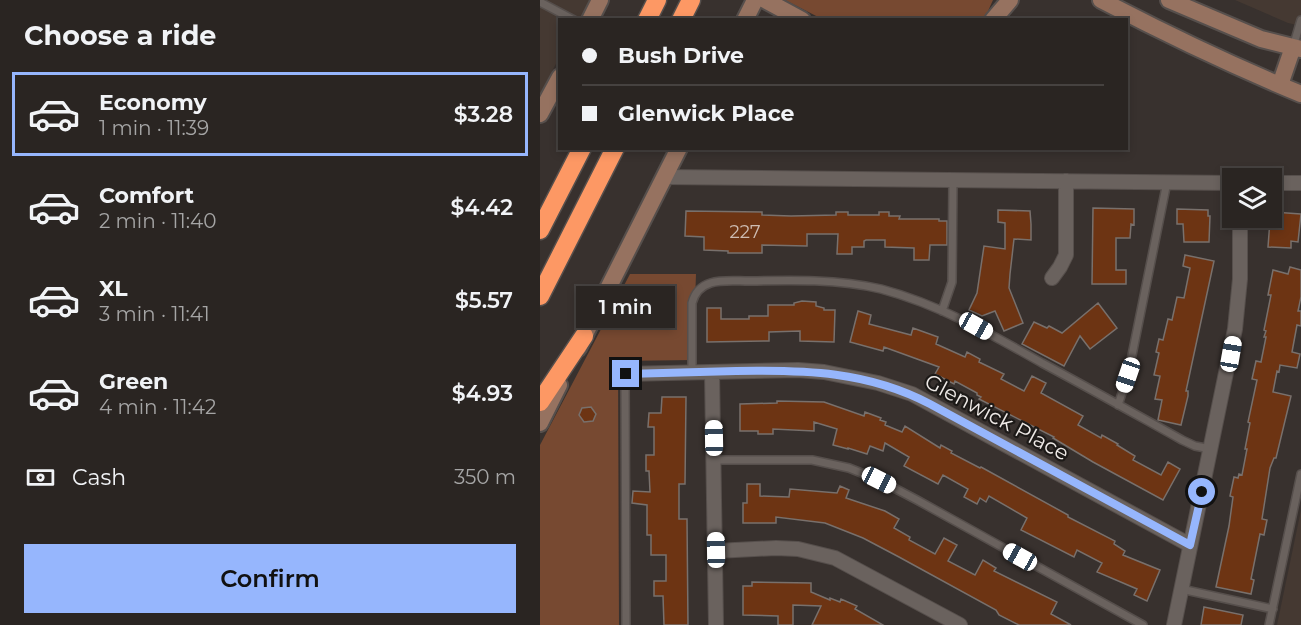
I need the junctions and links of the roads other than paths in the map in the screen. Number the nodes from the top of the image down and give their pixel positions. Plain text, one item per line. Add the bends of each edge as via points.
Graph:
1 (600, 0) edge
2 (657, 0) edge
3 (691, 0) edge
4 (755, 0) edge
5 (765, 0) edge
6 (1001, 0) edge
7 (1010, 0) edge
8 (1101, 0) edge
9 (1169, 0) edge
10 (540, 2) edge
11 (570, 18) edge
12 (591, 18) edge
13 (648, 18) edge
14 (682, 18) edge
15 (746, 18) edge
16 (798, 18) edge
17 (994, 18) edge
18 (1301, 20) edge
19 (1297, 48) edge
20 (558, 81) edge
21 (1280, 85) junction
22 (1301, 94) edge
23 (540, 114) edge
24 (581, 150) edge
25 (614, 150) edge
26 (678, 150) edge
27 (665, 177) junction
28 (953, 180) junction
29 (1066, 181) junction
30 (1167, 182) junction
31 (1222, 183) edge
32 (1282, 183) edge
33 (1301, 183) edge
34 (1240, 228) edge
35 (540, 230) edge
36 (1052, 278) dead end
37 (540, 296) edge
38 (942, 311) junction
39 (585, 336) junction
40 (692, 372) junction
41 (712, 372) junction
42 (626, 374) joint
43 (540, 402) edge
44 (1118, 405) junction
45 (540, 423) edge
46 (1210, 449) junction
47 (714, 460) junction
48 (1301, 474) edge
49 (1190, 545) junction
50 (716, 550) junction
51 (1181, 589) junction
52 (1273, 609) junction
53 (626, 625) edge
54 (717, 625) edge
55 (960, 625) edge
56 (1143, 625) edge
57 (1174, 625) edge
58 (1269, 625) edge

1 - 12 main road
2 - 13 highway
3 - 14 highway
4 - 15 main road
5 - 16 main road
6 - 17 main road
7 - 17 main road
8 - 21 main road
9 - 19 main road via 1261,39
10 - 11 lane
18 - 19 lane
19 - 21 main road
20 - 23 main road
21 - 22 main road
24 - 35 highway
25 - 37 highway
26 - 27 main road
27 - 28 street
27 - 39 main road
28 - 29 street
28 - 38 lane via 952,282
29 - 30 street
29 - 36 street via 1066,255
30 - 31 street
30 - 44 lane via 1128,375
32 - 33 street
34 - 46 street via 1235,329
38 - 40 lane via 880,289 835,282 710,282 698,290 692,303
38 - 44 lane
39 - 43 highway
39 - 45 main road
40 - 41 street, Glenwick Place
40 - 42 street, Glenwick Place
41 - 47 street
41 - 49 street, Glenwick Place via 824,372 912,394
42 - 53 lane
44 - 46 lane via 1182,440
46 - 49 street
47 - 50 street
47 - 56 lane via 812,460 849,468 917,500
48 - 52 lane
49 - 51 street
50 - 54 street
50 - 55 street via 798,549 835,558
51 - 52 lane
51 - 57 street
52 - 58 lane

